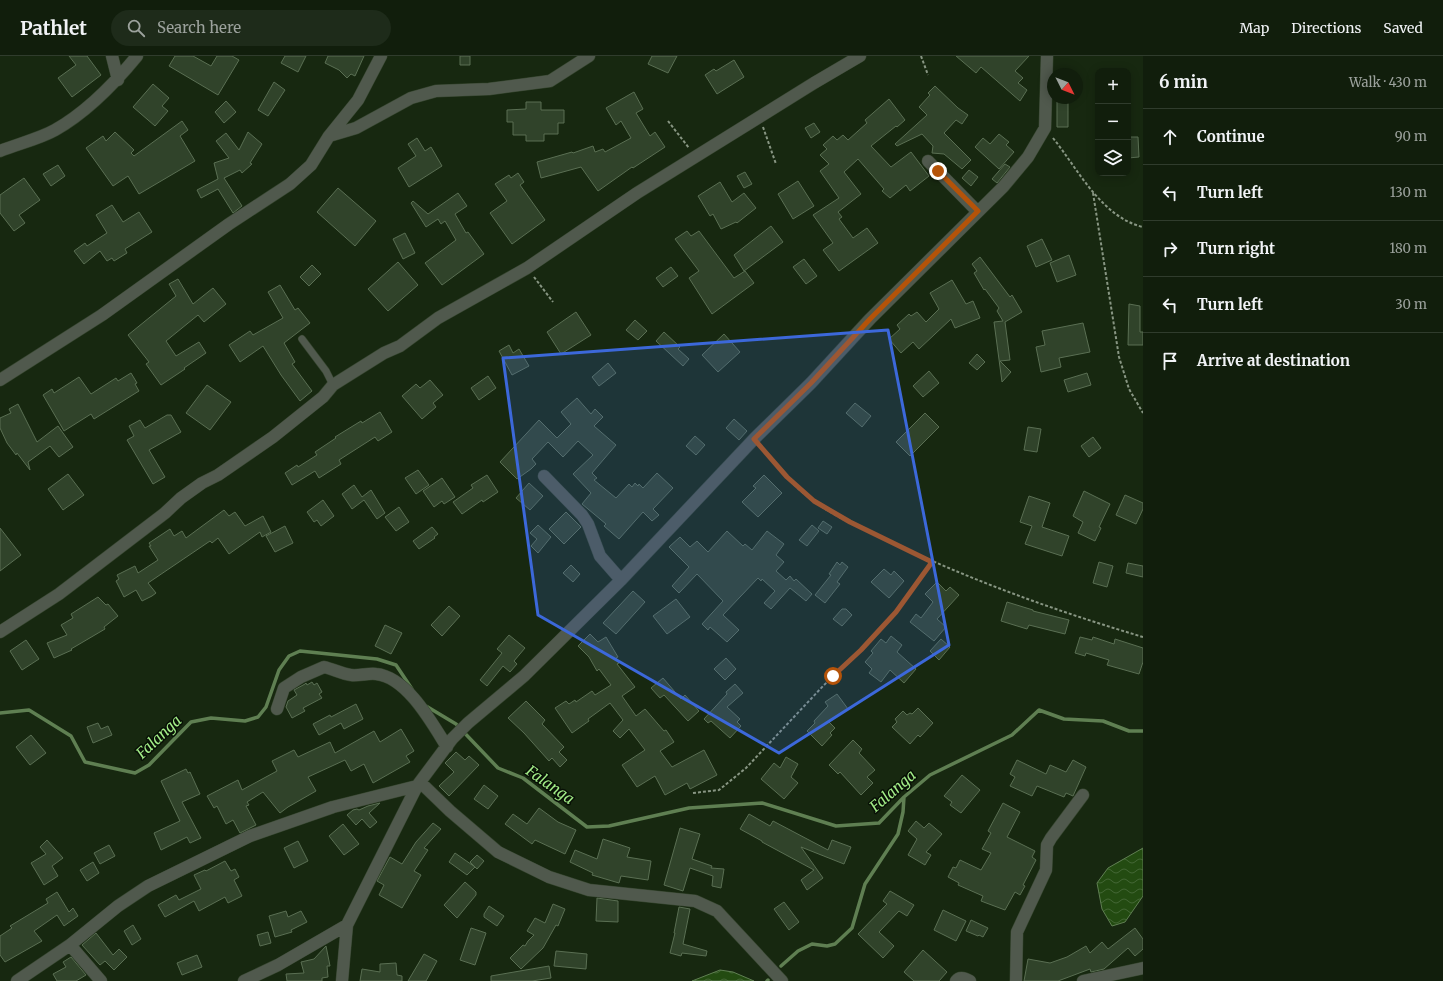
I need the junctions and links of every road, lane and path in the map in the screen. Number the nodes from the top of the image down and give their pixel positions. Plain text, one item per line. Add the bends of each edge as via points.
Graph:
1 (112, 56) edge
2 (137, 56) edge
3 (381, 56) edge
4 (589, 56) edge
5 (860, 56) edge
6 (921, 56) edge
7 (1047, 56) edge
8 (928, 75) dead end
9 (118, 80) junction
10 (760, 117) junction
11 (668, 121) dead end
12 (1044, 128) junction
13 (329, 136) junction
14 (0, 151) edge
15 (696, 156) junction
16 (928, 161) dead end
17 (776, 164) dead end
18 (1093, 193) junction
19 (978, 211) junction
20 (1143, 227) edge
21 (527, 268) junction
22 (553, 302) dead end
23 (302, 339) dead end
24 (0, 380) edge
25 (333, 385) junction
26 (1143, 413) edge
27 (754, 439) junction
28 (544, 476) dead end
29 (932, 562) junction
30 (621, 580) junction
31 (0, 632) edge
32 (1143, 638) edge
33 (277, 709) dead end
34 (450, 743) junction
35 (419, 784) junction
36 (693, 793) dead end
37 (1083, 795) dead end
38 (347, 925) junction
39 (70, 945) junction
40 (1143, 968) edge
41 (17, 981) edge
42 (101, 981) edge
43 (244, 981) edge
44 (342, 981) edge
45 (782, 981) edge
46 (956, 981) edge
47 (970, 981) edge
48 (1016, 981) edge
49 (1083, 981) edge

1 - 9 street
2 - 9 street
3 - 13 street via 358,100
4 - 13 street via 550,81 490,89 436,91 411,98 356,128
5 - 10 street
6 - 8 path
7 - 12 street
9 - 14 street via 77,116 54,130
10 - 15 street
10 - 17 path
11 - 15 path
12 - 18 path
12 - 19 street via 1028,157
13 - 24 street via 311,165 290,184 229,224 102,315
15 - 21 street
16 - 19 street
18 - 20 path via 1120,217
18 - 26 path via 1119,357 1129,389
19 - 27 street
21 - 22 path
21 - 25 street via 438,318 400,346
23 - 25 lane via 326,371
25 - 31 street via 273,437 180,498 165,513 59,594
27 - 29 path via 787,477 814,501 850,522
27 - 30 street
28 - 30 street via 582,515 600,556
29 - 32 path via 1080,618
29 - 36 path via 896,612 746,768 719,790
30 - 34 street via 524,676 468,723
33 - 34 street via 284,688 324,667 351,675 376,674 393,680 409,693
34 - 35 street
35 - 38 street
35 - 39 street via 333,807 250,836 148,886 118,906
35 - 45 street via 498,852 549,877 589,890 695,901 717,911
37 - 48 street via 1047,845 1046,870 1017,932
38 - 43 street via 278,965
38 - 44 street
39 - 41 street
39 - 42 street
40 - 49 street
46 - 47 street via 964,978

